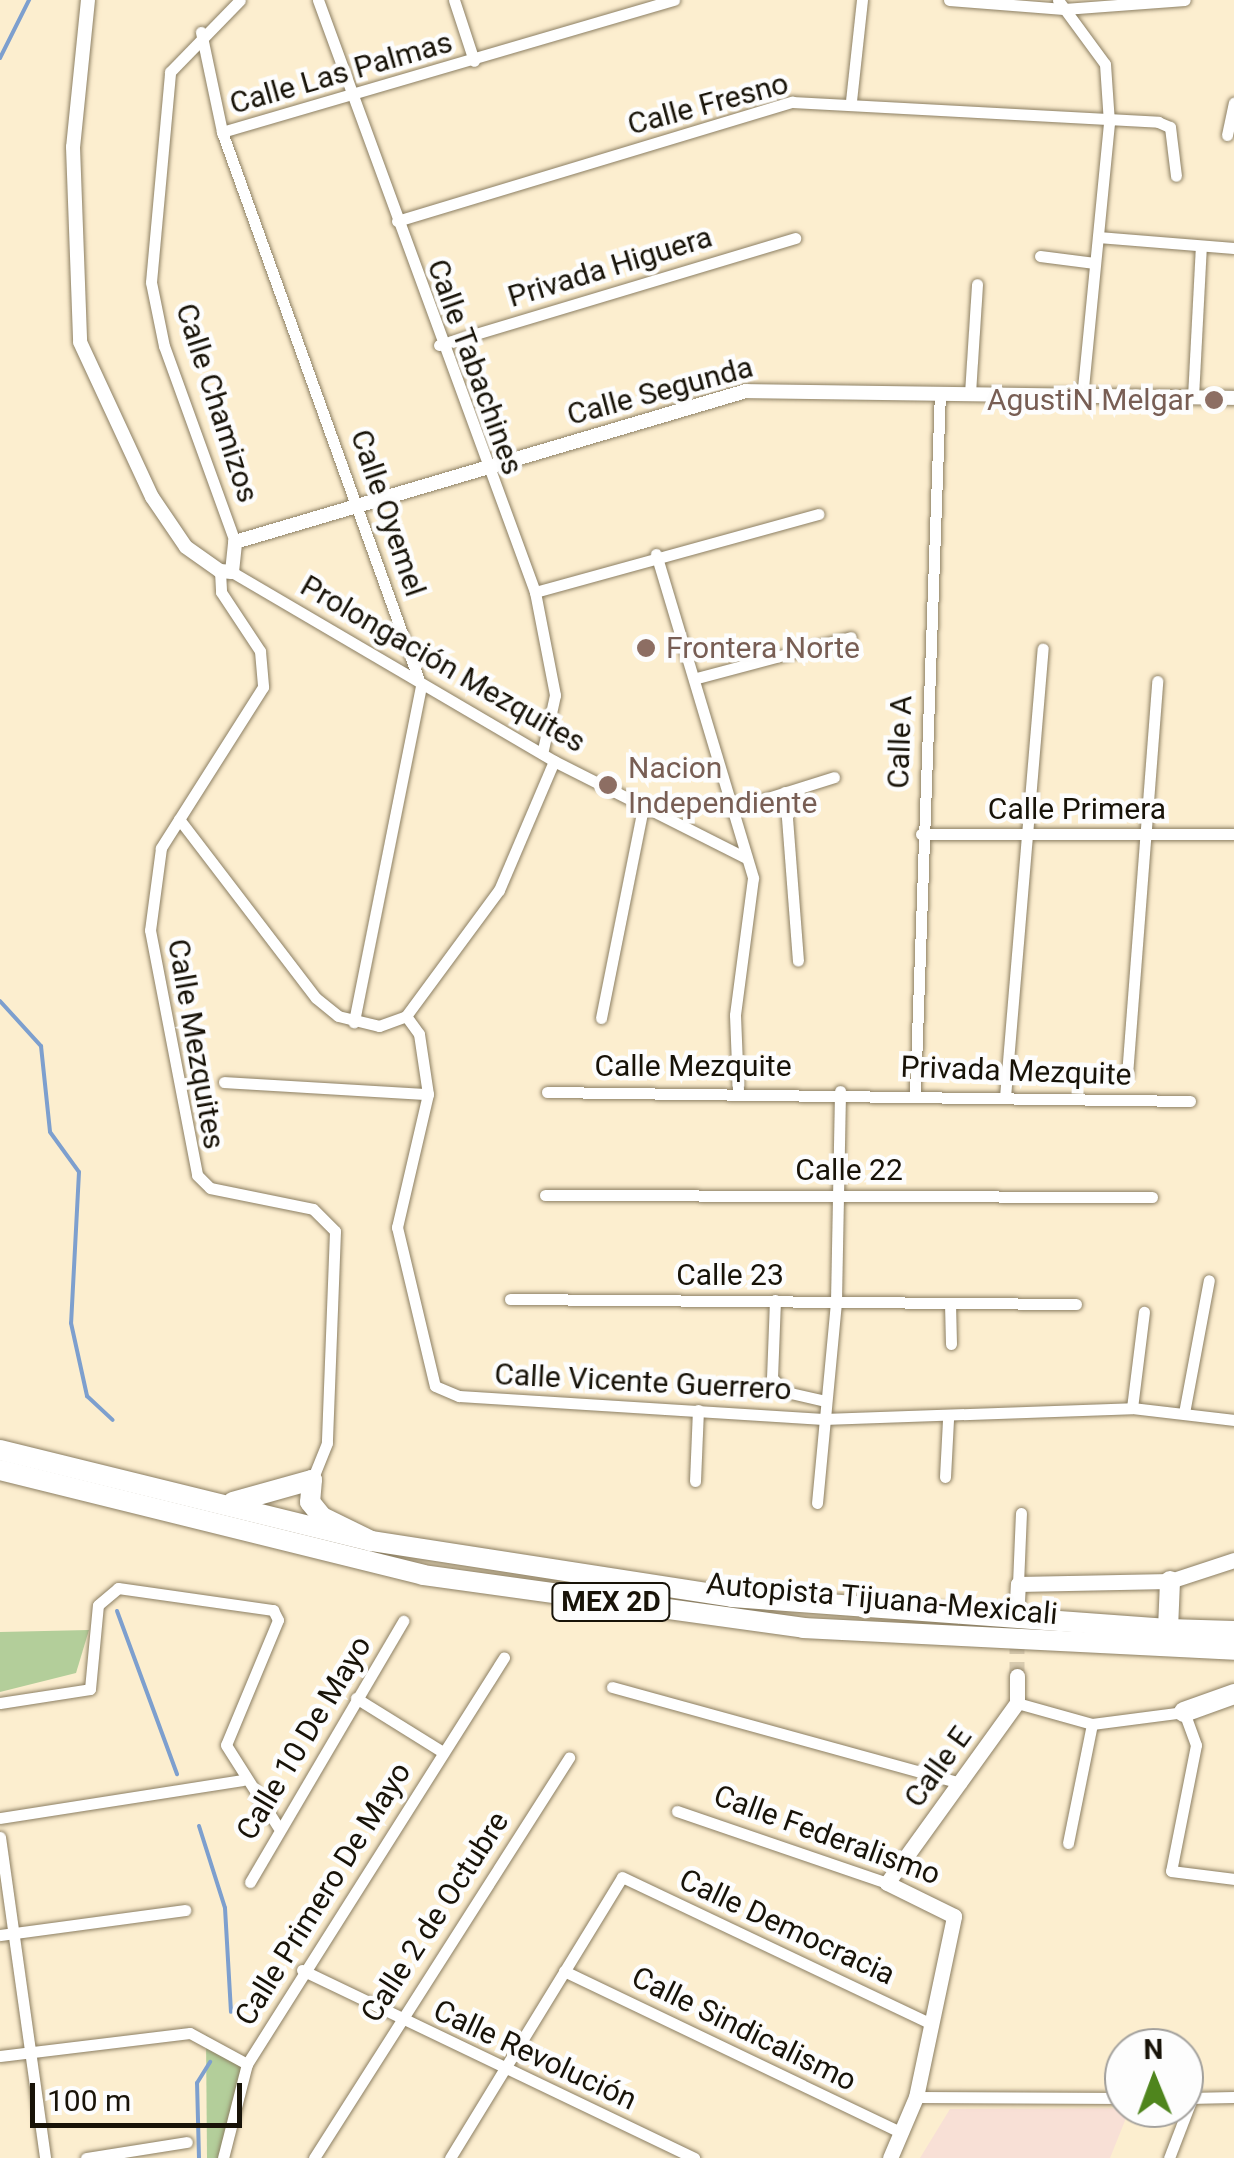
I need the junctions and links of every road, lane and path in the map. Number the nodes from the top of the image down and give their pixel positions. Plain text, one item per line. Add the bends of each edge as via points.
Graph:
1 (88, 0) edge
2 (240, 0) edge
3 (318, 0) edge
4 (454, 0) edge
5 (674, 0) edge
6 (862, 0) edge
7 (949, 0) edge
8 (1184, 1) edge
9 (1061, 4) edge
10 (201, 32) junction
11 (474, 61) junction
12 (351, 96) junction
13 (850, 100) junction
14 (1234, 103) edge
15 (1108, 123) junction
16 (222, 132) junction
17 (1227, 136) dead end
18 (1176, 176) dead end
19 (397, 220) junction
20 (1098, 236) junction
21 (794, 238) dead end
22 (1201, 246) junction
23 (1234, 248) edge
24 (1040, 256) dead end
25 (1096, 264) junction
26 (977, 284) dead end
27 (439, 345) junction
28 (940, 392) junction
29 (970, 393) junction
30 (1082, 396) junction
31 (1192, 397) junction
32 (1234, 398) edge
33 (484, 472) junction
34 (360, 506) junction
35 (818, 514) dead end
36 (235, 542) junction
37 (656, 554) junction
38 (226, 572) junction
39 (535, 592) junction
40 (851, 638) dead end
41 (1043, 648) dead end
42 (698, 678) junction
43 (1157, 682) dead end
44 (422, 686) junction
45 (548, 758) junction
46 (834, 777) dead end
47 (785, 792) junction
48 (643, 808) junction
49 (729, 810) junction
50 (179, 819) junction
51 (921, 834) junction
52 (1027, 834) junction
53 (1140, 834) junction
54 (1234, 834) edge
55 (746, 858) junction
56 (798, 962) dead end
57 (406, 1016) junction
58 (601, 1018) dead end
59 (354, 1022) junction
60 (1127, 1075) dead end
61 (224, 1082) dead end
62 (738, 1089) junction
63 (547, 1092) dead end
64 (840, 1092) junction
65 (914, 1093) junction
66 (428, 1094) junction
67 (1005, 1097) junction
68 (1190, 1101) dead end
69 (545, 1195) dead end
70 (839, 1195) junction
71 (1152, 1197) dead end
72 (1209, 1280) dead end
73 (510, 1299) dead end
74 (774, 1300) junction
75 (836, 1301) junction
76 (950, 1302) junction
77 (1076, 1304) dead end
78 (1144, 1312) dead end
79 (951, 1344) dead end
80 (826, 1401) junction
81 (1132, 1408) junction
82 (698, 1410) junction
83 (1184, 1413) junction
84 (824, 1418) junction
85 (948, 1419) junction
86 (1234, 1420) edge
87 (0, 1436) edge
88 (0, 1450) edge
89 (0, 1470) edge
90 (122, 1473) junction
91 (945, 1477) dead end
92 (312, 1480) junction
93 (695, 1480) dead end
94 (0, 1485) edge
95 (106, 1491) junction
96 (817, 1502) dead end
97 (218, 1503) junction
98 (1021, 1513) dead end
99 (371, 1541) junction
100 (1234, 1560) edge
101 (1170, 1581) junction
102 (1018, 1593) joint
103 (403, 1620) dead end
104 (1168, 1630) junction
105 (1234, 1631) edge
106 (1234, 1650) edge
107 (504, 1657) dead end
108 (1017, 1676) tunnel mouth
109 (612, 1687) dead end
110 (1234, 1694) edge
111 (356, 1698) junction
112 (0, 1702) edge
113 (1016, 1703) junction
114 (1188, 1718) junction
115 (1092, 1724) junction
116 (442, 1751) junction
117 (569, 1757) dead end
118 (242, 1780) junction
119 (961, 1783) junction
120 (677, 1810) dead end
121 (0, 1818) edge
122 (278, 1826) junction
123 (0, 1837) edge
124 (1068, 1844) dead end
125 (1234, 1879) edge
126 (250, 1882) dead end
127 (886, 1883) junction
128 (186, 1910) dead end
129 (6, 1934) edge
130 (302, 1970) junction
131 (564, 1971) junction
132 (398, 2018) junction
133 (930, 2023) junction
134 (30, 2052) junction
135 (0, 2056) edge
136 (247, 2064) junction
137 (506, 2066) junction
138 (916, 2096) junction
139 (1234, 2097) edge
140 (1104, 2098) edge
141 (1204, 2098) edge
142 (1178, 2128) edge
143 (902, 2133) junction
144 (187, 2142) dead end
145 (45, 2158) edge
146 (86, 2158) edge
147 (223, 2158) edge
148 (314, 2158) edge
149 (450, 2158) edge
150 (694, 2158) edge
151 (890, 2158) edge
152 (1169, 2158) edge

1 - 38 street via 73,147 80,342 152,497 186,547
2 - 10 street
3 - 12 street, Calle Tabachines
4 - 11 street
5 - 11 street, Calle Las Palmas
6 - 13 street
7 - 9 street
8 - 9 street
9 - 15 street via 1105,64
10 - 16 street, Calle Oyemel
10 - 36 street, Calle Chamizos via 170,72 156,314
11 - 12 street, Calle Las Palmas
12 - 16 street, Calle Las Palmas
12 - 19 street, Calle Tabachines
13 - 15 street, Calle Fresno
13 - 19 street, Calle Fresno via 792,102
14 - 17 street
15 - 18 street, Calle Fresno via 1170,128
15 - 20 street
16 - 34 street, Calle Oyemel
19 - 27 street, Calle Tabachines
20 - 22 street
20 - 25 street
21 - 27 street, Privada Higuera
22 - 23 street
22 - 31 street
24 - 25 street
25 - 30 street
26 - 29 street
27 - 33 street, Calle Tabachines
28 - 29 street, Calle Segunda
28 - 33 street, Calle Segunda via 746,391
28 - 51 street, Calle A
29 - 30 street, Calle Segunda
30 - 31 street, Calle Segunda
31 - 32 street, Calle Segunda
33 - 34 street, Calle Segunda
33 - 39 street, Calle Tabachines
34 - 36 street, Calle Segunda
34 - 44 street, Calle Oyemel
35 - 37 street
36 - 38 street, Calle Chamizos
37 - 39 street
37 - 42 street
38 - 44 street, Prolongación Mezquites
38 - 50 street, Calle Mezquites via 221,592 260,651 263,687
39 - 45 street, Calle Tabachines via 555,695
40 - 42 street
41 - 52 street
42 - 49 street
43 - 53 street
44 - 45 street, Prolongación Mezquites
44 - 59 street
45 - 48 street, Prolongación Mezquites
45 - 57 street, Calle Tabachines via 499,890
46 - 47 street
47 - 49 street
47 - 56 street
48 - 55 street, Prolongación Mezquites
48 - 58 street
49 - 55 street
50 - 59 street via 316,998
50 - 92 street, Calle Mezquites via 161,848 149,920 190,1161 210,1188 313,1209 335,1231 327,1443
51 - 52 street, Calle Primera
51 - 65 street, Calle A
52 - 53 street, Calle Primera
52 - 67 street
53 - 54 street, Calle Primera
53 - 60 street
55 - 62 street via 754,898 735,1015
57 - 59 street via 379,1026
57 - 66 street, Calle Vicente Guerrero via 418,1034
61 - 66 street
62 - 63 street, Calle Mezquite
62 - 64 street, Calle Mezquite
64 - 65 street, Privada Mezquite
64 - 70 street
65 - 67 street, Privada Mezquite
66 - 82 street, Calle Vicente Guerrero via 397,1227 434,1386 459,1396
67 - 68 street, Privada Mezquite
69 - 70 street, Calle 22
70 - 71 street, Calle 22
70 - 75 street
72 - 83 street
73 - 74 street, Calle 23
74 - 75 street, Calle 23
74 - 80 street via 772,1378 786,1392
75 - 76 street, Calle 23
75 - 80 street
76 - 77 street, Calle 23
76 - 79 street
78 - 81 street
80 - 84 street
81 - 83 street, Calle Vicente Guerrero
81 - 85 street, Calle Vicente Guerrero
82 - 84 street, Calle Vicente Guerrero
82 - 93 street
83 - 86 street, Calle Vicente Guerrero
84 - 85 street, Calle Vicente Guerrero
84 - 96 street
85 - 91 street
87 - 90 highway
88 - 90 highway, Autopista Tijuana-Mexicali / MEX 2D
89 - 95 highway, Autopista Tijuana-Mexicali / MEX 2D
90 - 97 highway, Autopista Tijuana-Mexicali / MEX 2D
92 - 97 highway
92 - 99 highway via 310,1502 322,1517
94 - 95 highway
95 - 106 highway, Autopista Tijuana-Mexicali / MEX 2D via 423,1575 632,1605 802,1628
97 - 99 highway, Autopista Tijuana-Mexicali / MEX 2D
98 - 102 street
99 - 104 highway, Autopista Tijuana-Mexicali / MEX 2D via 732,1597
100 - 101 main road via 1203,1578
101 - 102 main road
101 - 104 highway
103 - 111 street, Calle 10 De Mayo
104 - 105 highway, Autopista Tijuana-Mexicali / MEX 2D
107 - 116 street, Calle Primero De Mayo
108 - 113 main road
109 - 119 street
110 - 114 highway
111 - 116 street, Calle Primero De Mayo
111 - 122 street, Calle 10 De Mayo
112 - 118 street via 90,1689 103,1595 240,1598 277,1614 226,1744
113 - 115 street
113 - 119 main road, Calle E
114 - 115 street
114 - 125 street via 1171,1871
115 - 124 street
116 - 130 street, Calle Primero De Mayo
117 - 132 street, Calle 2 de Octubre
118 - 121 street
118 - 122 street
119 - 127 main road, Calle E
120 - 127 street, Calle Federalismo
122 - 126 street, Calle 10 De Mayo
123 - 129 street
127 - 133 main road, Calle Federalismo via 954,1916
128 - 129 street
129 - 134 street
130 - 132 street, Calle Revolución
130 - 136 street, Calle Primero De Mayo
131 - 133 street, Calle Democracia via 622,1876
131 - 137 street
131 - 143 street, Calle Sindicalismo
132 - 137 street, Calle Revolución
132 - 148 street, Calle 2 de Octubre
133 - 138 main road
134 - 135 street
134 - 136 street via 190,2034
134 - 145 street
136 - 147 street, Calle Primero De Mayo
137 - 149 street
137 - 150 street, Calle Revolución
138 - 140 street
138 - 143 main road
139 - 141 street
142 - 152 street
143 - 151 main road
144 - 146 street

